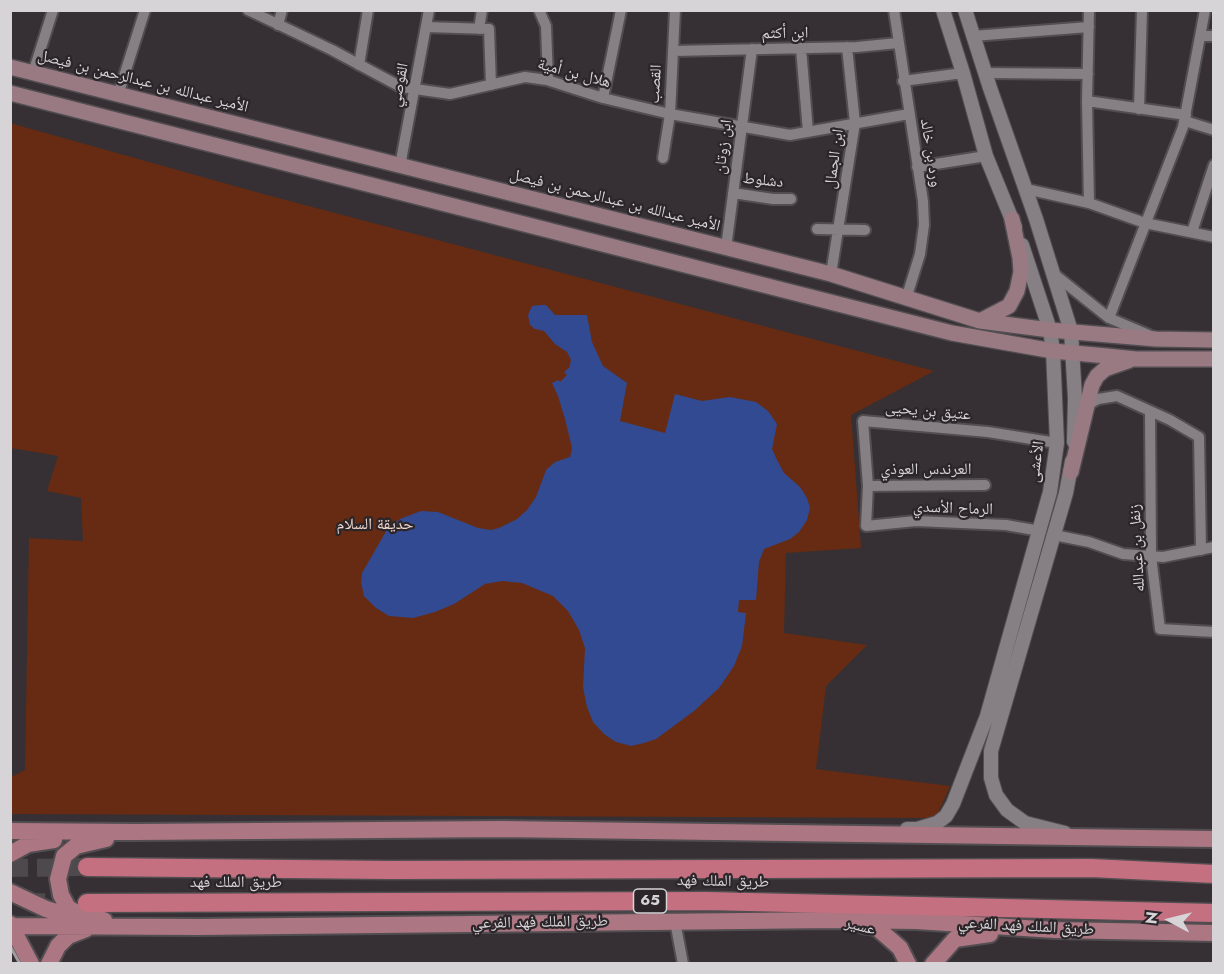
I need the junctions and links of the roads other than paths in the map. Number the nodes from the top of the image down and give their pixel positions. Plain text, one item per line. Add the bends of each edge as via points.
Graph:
1 (54, 10) edge
2 (145, 10) edge
3 (248, 10) edge
4 (282, 10) edge
5 (368, 10) edge
6 (429, 10) edge
7 (482, 10) edge
8 (539, 10) edge
9 (621, 10) edge
10 (675, 10) edge
11 (894, 10) edge
12 (943, 10) edge
13 (965, 10) edge
14 (1089, 10) edge
15 (1142, 10) edge
16 (1205, 10) edge
17 (278, 25) junction
18 (426, 27) junction
19 (1089, 27) junction
20 (479, 29) junction
21 (973, 36) junction
22 (1201, 36) junction
23 (1214, 36) edge
24 (898, 43) junction
25 (847, 47) junction
26 (801, 48) junction
27 (752, 49) junction
28 (673, 51) junction
29 (359, 64) junction
30 (10, 68) edge
31 (33, 73) junction
32 (963, 73) junction
33 (985, 73) junction
34 (1088, 74) junction
35 (548, 80) junction
36 (903, 81) junction
37 (491, 86) junction
38 (414, 89) junction
39 (10, 93) edge
40 (118, 94) junction
41 (603, 98) junction
42 (1087, 101) junction
43 (1138, 109) junction
44 (670, 114) junction
45 (909, 114) junction
46 (1185, 118) junction
47 (855, 123) junction
48 (741, 126) junction
49 (1214, 130) edge
50 (808, 132) junction
51 (986, 156) junction
52 (663, 158) dead end
53 (1214, 165) edge
54 (400, 166) junction
55 (917, 168) junction
56 (1026, 189) junction
57 (733, 193) junction
58 (791, 199) dead end
59 (1089, 203) junction
60 (1012, 219) junction
61 (1145, 223) junction
62 (817, 229) dead end
63 (839, 229) junction
64 (865, 230) dead end
65 (1192, 232) junction
66 (1214, 237) edge
67 (726, 248) junction
68 (831, 274) junction
69 (1054, 274) junction
70 (906, 299) junction
71 (1109, 318) junction
72 (980, 321) junction
73 (1050, 330) junction
74 (1071, 331) junction
75 (1156, 339) junction
76 (1214, 339) edge
77 (1053, 351) junction
78 (1073, 353) junction
79 (1136, 359) junction
80 (1214, 359) edge
81 (1081, 411) junction
82 (1150, 412) junction
83 (1057, 443) junction
84 (1071, 472) joint
85 (985, 485) dead end
86 (868, 486) junction
87 (866, 526) joint
88 (1040, 531) junction
89 (1054, 535) junction
90 (1214, 547) edge
91 (1201, 550) junction
92 (1151, 556) junction
93 (1214, 632) edge
94 (10, 824) edge
95 (10, 831) edge
96 (29, 831) junction
97 (136, 832) junction
98 (847, 834) junction
99 (1082, 837) junction
100 (1214, 839) edge
101 (10, 854) edge
102 (87, 867) tunnel mouth
103 (1214, 874) edge
104 (10, 892) edge
105 (87, 903) tunnel mouth
106 (1214, 913) edge
107 (833, 920) junction
108 (675, 921) junction
109 (11, 925) edge
110 (95, 927) junction
111 (136, 927) junction
112 (1054, 930) junction
113 (1214, 933) edge
114 (31, 963) edge
115 (49, 963) edge
116 (683, 963) edge
117 (908, 963) edge
118 (933, 963) edge

1 - 31 street
2 - 40 street
3 - 17 street, هلال بن أمية
4 - 17 street
5 - 29 street
6 - 18 street, القوصي
7 - 20 street
8 - 35 street via 546,26
9 - 41 street
10 - 28 street, القصب
11 - 24 street, ورد بن خالد
12 - 32 street, الأعشى
13 - 21 street
14 - 19 street
15 - 43 street
16 - 22 street
17 - 29 street, هلال بن أمية
18 - 20 street
18 - 38 street, القوصي
19 - 21 street
19 - 34 street
20 - 37 street via 489,30
21 - 33 street
22 - 23 street
22 - 46 street
24 - 25 street, ابن أكثم
24 - 36 street, ورد بن خالد
25 - 26 street, ابن أكثم
25 - 47 street, ابن الجمال
26 - 27 street, ابن أكثم
26 - 50 street
27 - 28 street, ابن أكثم
27 - 48 street, ابن زوتان
28 - 44 street, القصب
29 - 38 street, هلال بن أمية via 401,87
30 - 31 main road, الأمير عبدالله بن عبدالرحمن بن فيصل
31 - 40 main road, الأمير عبدالله بن عبدالرحمن بن فيصل
32 - 36 street
32 - 51 street, الأعشى
33 - 34 street
33 - 56 street
34 - 42 street
35 - 37 street, هلال بن أمية via 525,77
35 - 41 street, هلال بن أمية
36 - 45 street, ورد بن خالد
37 - 38 street, هلال بن أمية via 450,94
38 - 54 street, القوصي
39 - 77 main road via 952,333
40 - 54 main road, الأمير عبدالله بن عبدالرحمن بن فيصل
41 - 44 street, هلال بن أمية
42 - 43 street
42 - 59 street
43 - 46 street
44 - 48 street, هلال بن أمية
44 - 52 street, القصب
45 - 47 street, هلال بن أمية
45 - 55 street, ورد بن خالد
46 - 49 street
46 - 61 street
47 - 50 street, هلال بن أمية
47 - 63 street, ابن الجمال
48 - 50 street, هلال بن أمية via 790,135
48 - 57 street, ابن زوتان
51 - 55 street
51 - 60 street, الأعشى
53 - 65 street
54 - 67 main road, الأمير عبدالله بن عبدالرحمن بن فيصل
55 - 70 street, ورد بن خالد via 924,225
56 - 59 street
56 - 69 street
57 - 58 street, دشلوط
57 - 67 street, ابن زوتان
59 - 61 street
60 - 72 main road via 1020,258 1017,291 1009,306
60 - 73 street, الأعشى
61 - 65 street
61 - 71 street
62 - 63 street
63 - 64 street
63 - 68 street, ابن الجمال
65 - 66 street
67 - 68 main road, الأمير عبدالله بن عبدالرحمن بن فيصل
68 - 70 main road, الأمير عبدالله بن عبدالرحمن بن فيصل
69 - 71 street
69 - 74 street
70 - 72 main road, الأمير عبدالله بن عبدالرحمن بن فيصل
71 - 75 street
72 - 73 main road, الأمير عبدالله بن عبدالرحمن بن فيصل
73 - 74 main road, الأمير عبدالله بن عبدالرحمن بن فيصل
73 - 77 street, الأعشى
74 - 75 main road, الأمير عبدالله بن عبدالرحمن بن فيصل
74 - 78 street
75 - 76 main road, الأمير عبدالله بن عبدالرحمن بن فيصل
77 - 78 main road
77 - 83 street, الأعشى
78 - 79 main road
78 - 81 street
79 - 80 main road
79 - 81 main road via 1104,369
81 - 82 street via 1098,399 1117,396
81 - 84 main road
82 - 91 street via 1199,437
82 - 92 street, زنفل بن عبدالله
83 - 86 street, عتيق بن يحيى via 988,432 863,421
83 - 88 street, الأعشى
84 - 89 street, الأعشى
85 - 86 street, العرندس العوذي
86 - 87 street, عتيق بن يحيى
87 - 88 street, الرماح الأسدي via 915,521 1006,525
88 - 98 street, الأعشى via 987,716 946,816 937,823 917,828
89 - 92 street via 1123,554
89 - 99 street, الأعشى via 992,751 991,778 996,795 1007,810 1025,822
90 - 91 street
91 - 92 street
92 - 93 street, زنفل بن عبدالله via 1160,629
94 - 96 main road
95 - 96 main road
96 - 97 main road
97 - 98 main road via 501,829
97 - 101 main road via 28,844
97 - 111 main road via 76,846 64,856 58,879 68,908 83,916
98 - 99 main road
99 - 100 main road
102 - 103 highway, طريق الملك فهد / 65 via 1092,868
104 - 111 main road via 46,909
105 - 106 highway, طريق الملك فهد / 65 via 707,901
107 - 108 main road, طريق الملك فهد الفرعي
107 - 112 main road, طريق الملك فهد الفرعي
107 - 117 main road, عسير via 876,927 900,948
108 - 111 main road, طريق الملك فهد الفرعي
108 - 116 street
109 - 110 main road, طريق الملك فهد الفرعي
109 - 114 main road
110 - 111 main road, طريق الملك فهد الفرعي
110 - 115 main road via 68,936
112 - 113 main road, طريق الملك فهد الفرعي
112 - 118 main road via 956,939

